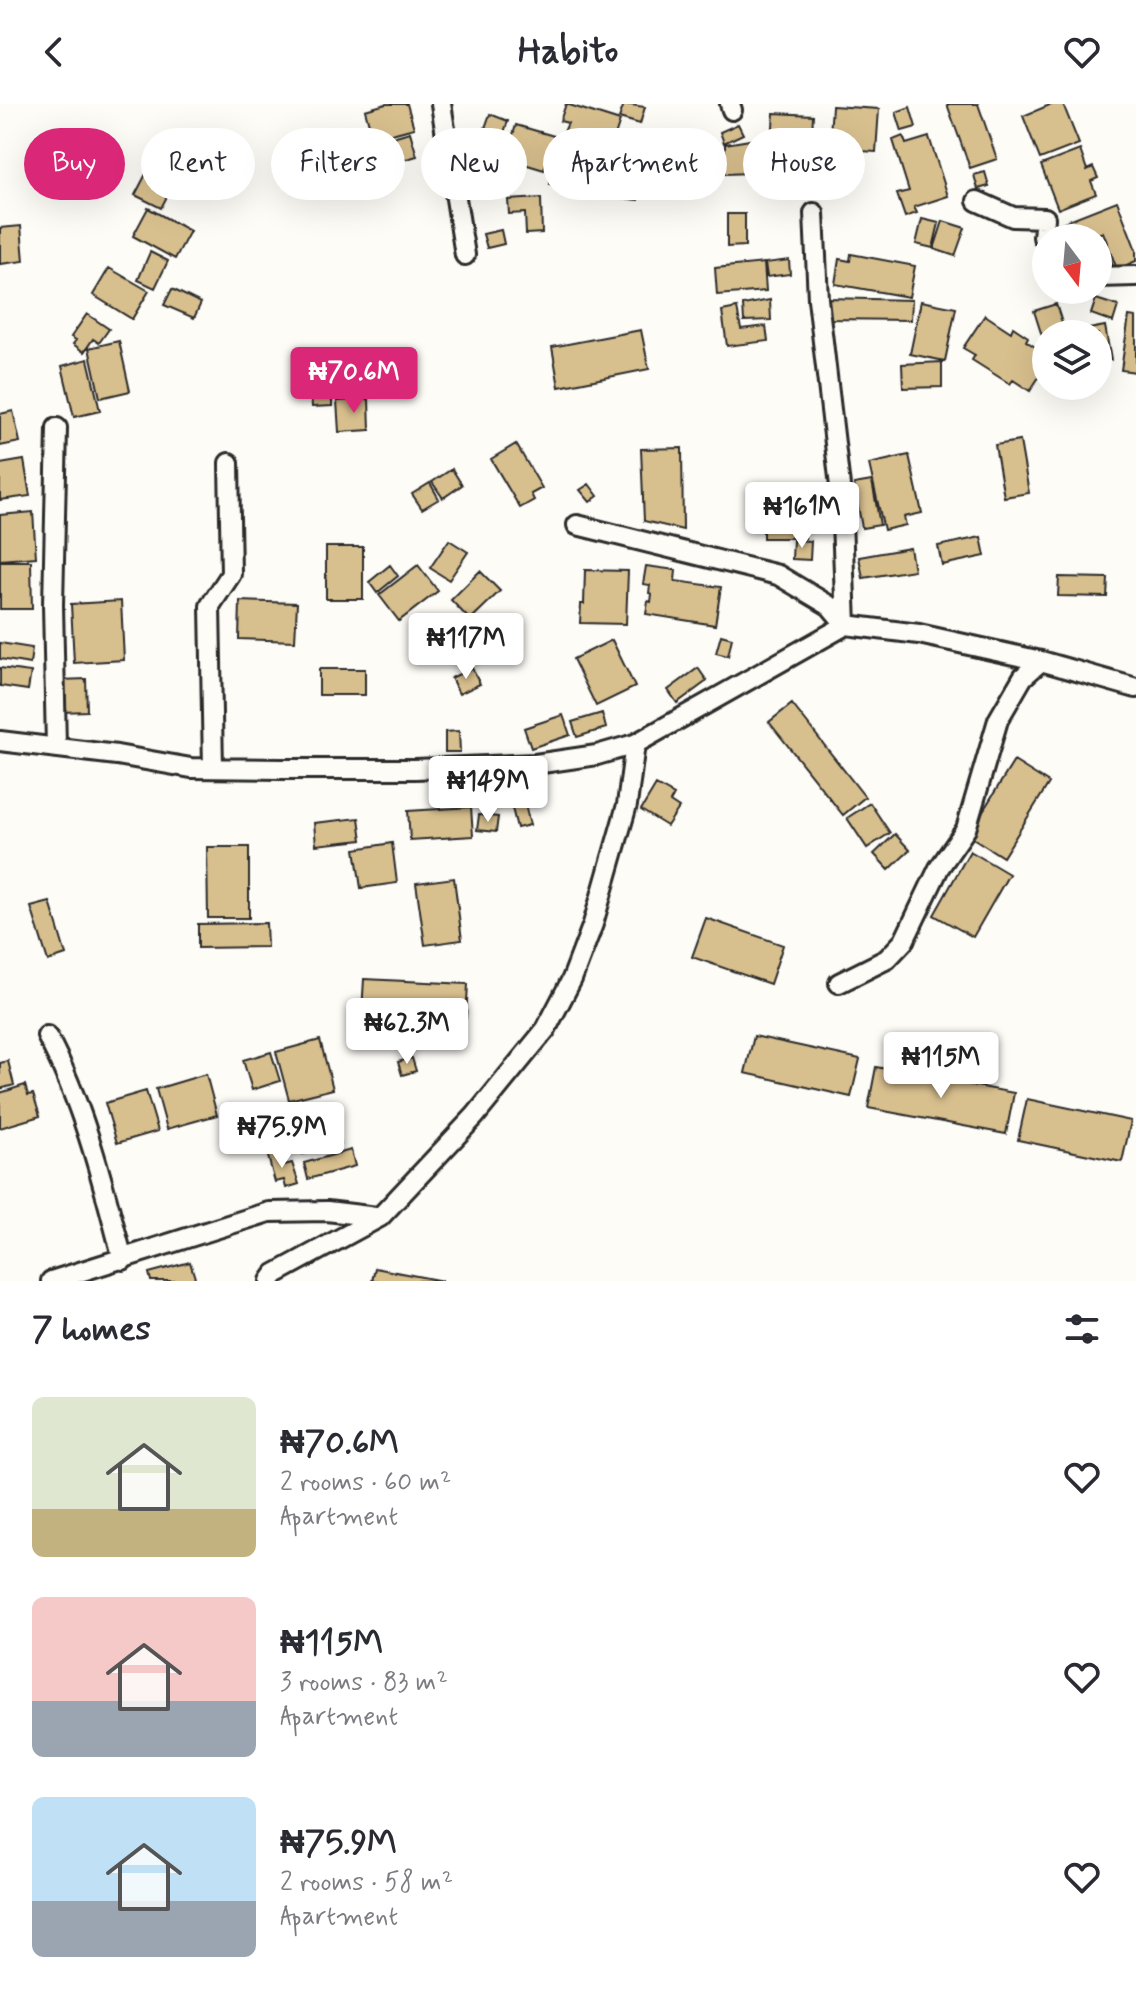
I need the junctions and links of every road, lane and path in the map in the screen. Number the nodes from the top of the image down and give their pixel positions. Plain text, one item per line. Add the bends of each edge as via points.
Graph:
1 (441, 104) edge
2 (977, 201) dead end
3 (814, 213) dead end
4 (1044, 224) edge
5 (465, 255) dead end
6 (1136, 276) edge
7 (1112, 277) edge
8 (57, 428) dead end
9 (229, 463) dead end
10 (577, 525) dead end
11 (846, 625) junction
12 (1041, 661) junction
13 (1136, 688) edge
14 (0, 741) edge
15 (635, 744) junction
16 (56, 747) junction
17 (213, 768) junction
18 (839, 983) dead end
19 (47, 1036) dead end
20 (380, 1217) junction
21 (123, 1260) junction
22 (51, 1281) edge
23 (270, 1281) edge

1 - 5 street
2 - 4 street via 1013,217 1045,218
3 - 11 street via 818,299 841,495
6 - 7 street
8 - 16 street
9 - 17 street via 231,574 210,606
10 - 11 street via 778,575 830,606
11 - 12 street via 919,634
11 - 15 street
12 - 13 street
12 - 18 street via 1023,677 998,720 966,829 939,868 904,941 887,959
14 - 16 street
15 - 17 street via 535,764
15 - 20 street via 614,857 572,979 519,1065
16 - 17 street
19 - 21 street via 65,1070
20 - 21 street via 269,1212
20 - 23 street
21 - 22 street

